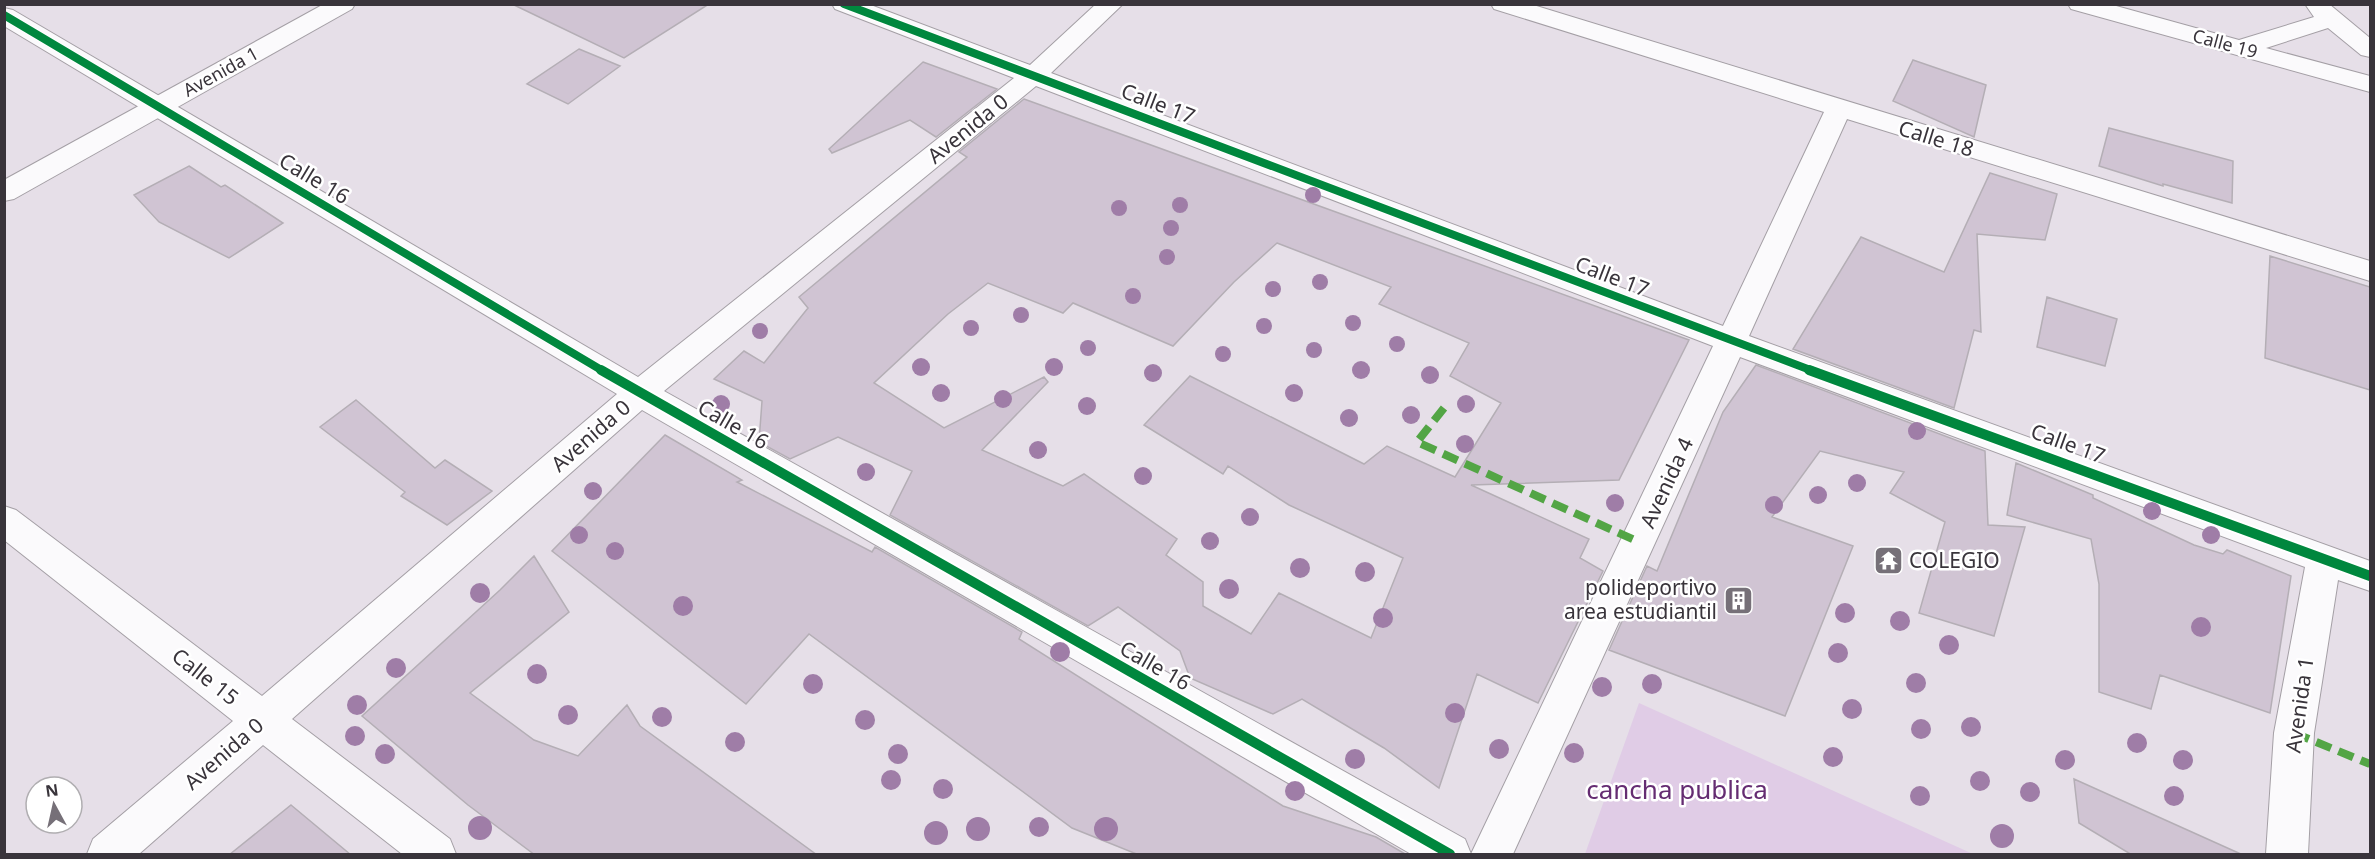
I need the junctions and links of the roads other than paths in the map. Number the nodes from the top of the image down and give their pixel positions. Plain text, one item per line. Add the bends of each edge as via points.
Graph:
1 (343, 4) edge
2 (844, 4) edge
3 (1112, 4) edge
4 (1503, 4) edge
5 (2080, 4) edge
6 (2323, 12) edge
7 (4, 15) edge
8 (2239, 48) junction
9 (2370, 50) edge
10 (1034, 75) junction
11 (2370, 84) edge
12 (158, 107) junction
13 (1839, 109) junction
14 (4, 192) edge
15 (2370, 271) edge
16 (1731, 342) junction
17 (640, 393) junction
18 (4, 520) edge
19 (2324, 558) junction
20 (2370, 576) edge
21 (261, 722) junction
22 (108, 855) edge
23 (435, 855) edge
24 (1450, 855) edge
25 (1492, 855) edge
26 (2287, 855) edge

1 - 12 street, Avenida 1
2 - 10 street, Calle 17
3 - 10 street, Avenida 0
4 - 13 street, Calle 18
5 - 8 street, Calle 19
6 - 8 street
6 - 9 street
7 - 12 street, Calle 16
8 - 11 street, Calle 19
10 - 16 street, Calle 17
10 - 17 street, Avenida 0
12 - 14 street, Avenida 1
12 - 17 street, Calle 16
13 - 15 street, Calle 18
13 - 16 street, Avenida 4
16 - 19 street, Calle 17
16 - 25 street, Avenida 4
17 - 21 street, Avenida 0
17 - 24 street, Calle 16
18 - 21 street, Calle 15
19 - 20 street, Calle 17
19 - 26 street, Avenida 1 via 2294,733
21 - 22 street, Avenida 0
21 - 23 street, Calle 15

